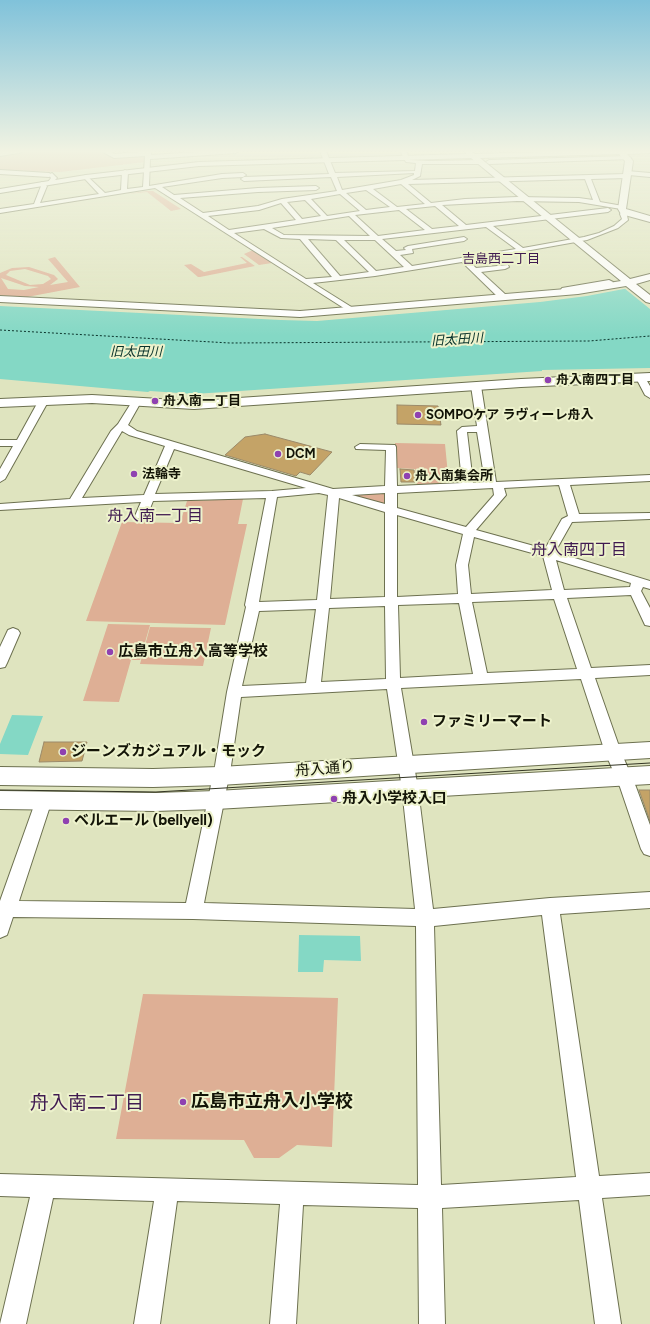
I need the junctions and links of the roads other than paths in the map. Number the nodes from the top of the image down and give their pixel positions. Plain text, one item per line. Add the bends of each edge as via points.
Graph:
1 (198, 213) edge
2 (207, 213) edge
3 (235, 213) edge
4 (294, 213) edge
5 (322, 213) edge
6 (359, 213) edge
7 (405, 213) edge
8 (445, 213) edge
9 (546, 213) edge
10 (548, 213) edge
11 (579, 213) edge
12 (623, 213) edge
13 (633, 213) edge
14 (350, 214) junction
15 (202, 215) junction
16 (551, 216) junction
17 (239, 218) dead end
18 (328, 219) junction
19 (650, 219) edge
20 (243, 224) dead end
21 (270, 224) junction
22 (486, 224) junction
23 (463, 226) junction
24 (310, 228) junction
25 (450, 228) junction
26 (247, 230) junction
27 (430, 231) junction
28 (228, 232) junction
29 (343, 236) junction
30 (302, 237) junction
31 (376, 238) junction
32 (585, 238) junction
33 (575, 240) junction
34 (522, 250) junction
35 (393, 254) junction
36 (464, 260) junction
37 (505, 267) dead end
38 (410, 268) junction
39 (474, 270) junction
40 (375, 274) junction
41 (338, 279) junction
42 (307, 281) junction
43 (609, 282) dead end
44 (640, 283) edge
45 (563, 293) junction
46 (502, 297) junction
47 (0, 299) edge
48 (650, 300) edge
49 (350, 310) junction
50 (646, 378) edge
51 (476, 386) junction
52 (650, 394) edge
53 (44, 400) junction
54 (136, 402) junction
55 (0, 403) edge
56 (122, 426) junction
57 (482, 429) junction
58 (0, 443) edge
59 (20, 443) junction
60 (172, 445) junction
61 (360, 447) dead end
62 (650, 478) edge
63 (0, 479) edge
64 (563, 481) junction
65 (494, 485) junction
66 (468, 486) junction
67 (392, 489) junction
68 (329, 490) junction
69 (272, 494) junction
70 (148, 498) junction
71 (74, 502) junction
72 (0, 507) edge
73 (392, 510) junction
74 (141, 516) dead end
75 (650, 516) edge
76 (574, 518) junction
77 (469, 531) junction
78 (548, 554) junction
79 (641, 586) edge
80 (559, 594) junction
81 (465, 598) junction
82 (391, 601) junction
83 (323, 604) junction
84 (253, 607) junction
85 (650, 622) edge
86 (13, 633) dead end
87 (0, 663) edge
88 (650, 670) edge
89 (586, 674) junction
90 (481, 680) junction
91 (392, 684) junction
92 (313, 688) junction
93 (234, 692) junction
94 (650, 750) edge
95 (613, 752) junction
96 (406, 764) junction
97 (650, 775) edge
98 (0, 776) edge
99 (220, 776) junction
100 (623, 776) junction
101 (410, 789) junction
102 (0, 800) edge
103 (44, 800) junction
104 (216, 800) junction
105 (650, 849) edge
106 (650, 900) edge
107 (550, 906) junction
108 (3, 909) edge
109 (193, 911) junction
110 (425, 918) junction
111 (0, 929) edge
112 (650, 1184) edge
113 (0, 1185) edge
114 (44, 1186) junction
115 (589, 1188) junction
116 (167, 1189) junction
117 (292, 1194) junction
118 (430, 1197) junction
119 (12, 1324) edge
120 (147, 1324) edge
121 (283, 1324) edge
122 (432, 1324) edge
123 (608, 1324) edge

1 - 15 street
2 - 15 street
3 - 17 street
4 - 24 street
5 - 18 street
6 - 14 street
7 - 27 street
8 - 23 street
9 - 16 street
10 - 16 street
11 - 16 street
12 - 32 street via 625,220 616,228
13 - 19 street
14 - 18 street
14 - 31 street
15 - 28 street
16 - 22 street
16 - 32 street
16 - 33 street
18 - 24 street
20 - 26 street
21 - 24 street
21 - 26 street
21 - 30 street via 283,237
22 - 23 street
22 - 34 street
23 - 25 street
24 - 29 street
24 - 30 street
25 - 27 street
25 - 35 street via 467,241 408,248 410,251
26 - 28 street
27 - 31 street
28 - 42 street
29 - 31 street
29 - 40 street
30 - 41 street
31 - 35 street
32 - 33 street
32 - 44 street
33 - 34 street
33 - 44 street
34 - 36 street via 482,254
35 - 38 street
36 - 38 street
36 - 39 street
37 - 39 street
38 - 40 street
39 - 46 street
40 - 41 street
41 - 42 street
42 - 49 street
43 - 45 street via 565,290
44 - 45 street
44 - 48 street
45 - 46 street
46 - 49 street
47 - 49 street via 300,314
50 - 51 street
50 - 52 street
51 - 54 street via 194,405
51 - 57 street
53 - 54 street via 92,399
53 - 55 street
53 - 59 street
54 - 56 street
56 - 60 street via 133,433
56 - 71 street via 116,431
57 - 65 street
57 - 66 street via 462,431
58 - 59 street
59 - 63 street
60 - 68 street
60 - 70 street
61 - 67 street via 391,447
62 - 64 street
64 - 65 street
64 - 76 street
65 - 66 street
65 - 77 street via 500,495
66 - 67 street
67 - 68 street
67 - 73 street
68 - 69 street
68 - 73 street
68 - 83 street
69 - 70 street
69 - 84 street
70 - 71 street
70 - 74 street
71 - 72 street
73 - 77 street
73 - 82 street
75 - 76 street
76 - 78 street via 568,519
77 - 78 street
77 - 81 street via 462,565
78 - 79 street
78 - 80 street
79 - 80 street
79 - 85 street
80 - 81 street
80 - 89 street
81 - 82 street
81 - 90 street
82 - 83 street
82 - 91 street
83 - 84 street
83 - 92 street
84 - 93 street
86 - 87 street
88 - 89 street
89 - 90 street
89 - 95 street
90 - 91 street
91 - 92 street
91 - 96 street
92 - 93 street
93 - 99 street
94 - 95 street, 舟入通り
95 - 96 street, 舟入通り
95 - 100 street
96 - 99 street, 舟入通り
96 - 101 street
97 - 100 street, 舟入通り
98 - 99 street, 舟入通り
99 - 104 street
100 - 101 street, 舟入通り
100 - 105 street
101 - 104 street, 舟入通り
101 - 110 street
102 - 103 street, 舟入通り
103 - 104 street, 舟入通り
103 - 108 street
104 - 109 street
106 - 107 street
107 - 110 street
107 - 115 street
108 - 109 street
108 - 111 street
109 - 110 street
110 - 118 street
112 - 115 street
113 - 114 street
114 - 116 street
114 - 119 street
115 - 118 street
115 - 123 street
116 - 117 street
116 - 120 street
117 - 118 street
117 - 121 street
118 - 122 street

